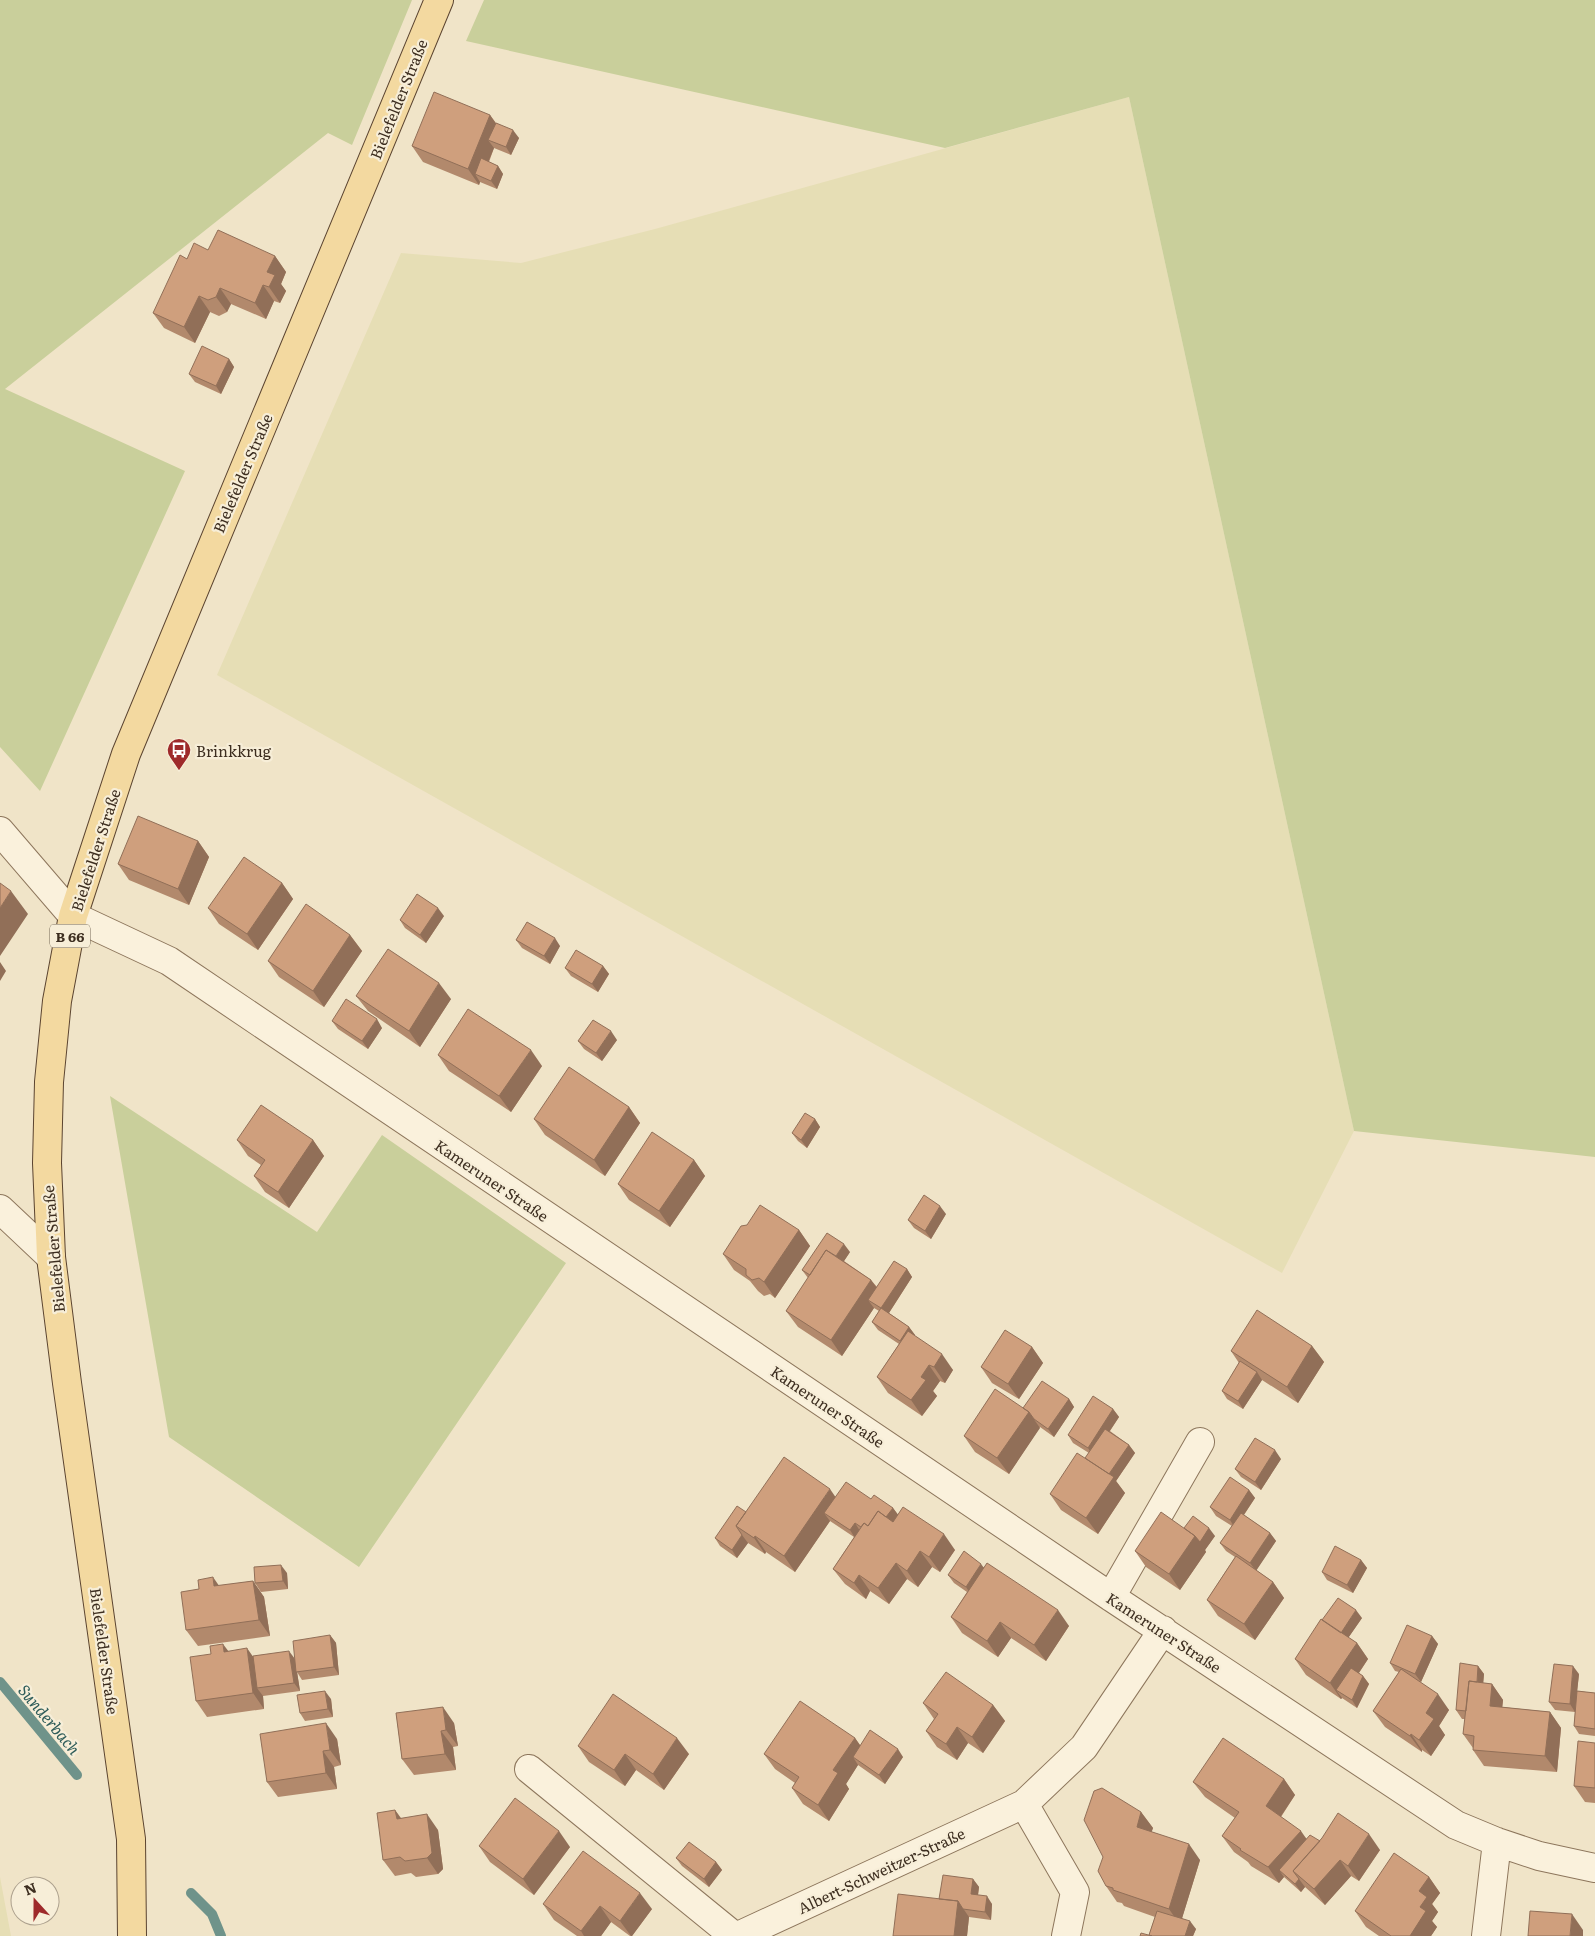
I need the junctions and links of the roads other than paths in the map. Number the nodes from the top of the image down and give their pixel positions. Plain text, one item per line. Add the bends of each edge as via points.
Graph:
1 (439, 0) edge
2 (0, 831) edge
3 (73, 916) junction
4 (0, 1209) edge
5 (51, 1257) junction
6 (1200, 1442) dead end
7 (1111, 1597) junction
8 (1163, 1630) junction
9 (529, 1769) dead end
10 (1024, 1804) junction
11 (1497, 1842) junction
12 (1595, 1868) edge
13 (132, 1936) edge
14 (734, 1936) edge
15 (738, 1936) edge
16 (1066, 1936) edge
17 (1486, 1936) edge

1 - 3 main road, Bielefelder Straße / B 66 via 126,754
2 - 3 street
3 - 5 main road, Bielefelder Straße / B 66 via 57,1001 49,1082 47,1163
3 - 7 street, Kameruner Straße via 169,961
4 - 5 street
5 - 13 main road, Bielefelder Straße / B 66 via 128,1810
6 - 7 street
7 - 8 street, Kameruner Straße
8 - 10 street, Albert-Schweitzer-Straße via 1084,1747
8 - 11 street, Kameruner Straße via 1456,1825
9 - 14 street
10 - 15 street, Albert-Schweitzer-Straße
10 - 16 street via 1075,1892
11 - 12 street, Kameruner Straße via 1539,1856
11 - 17 street

